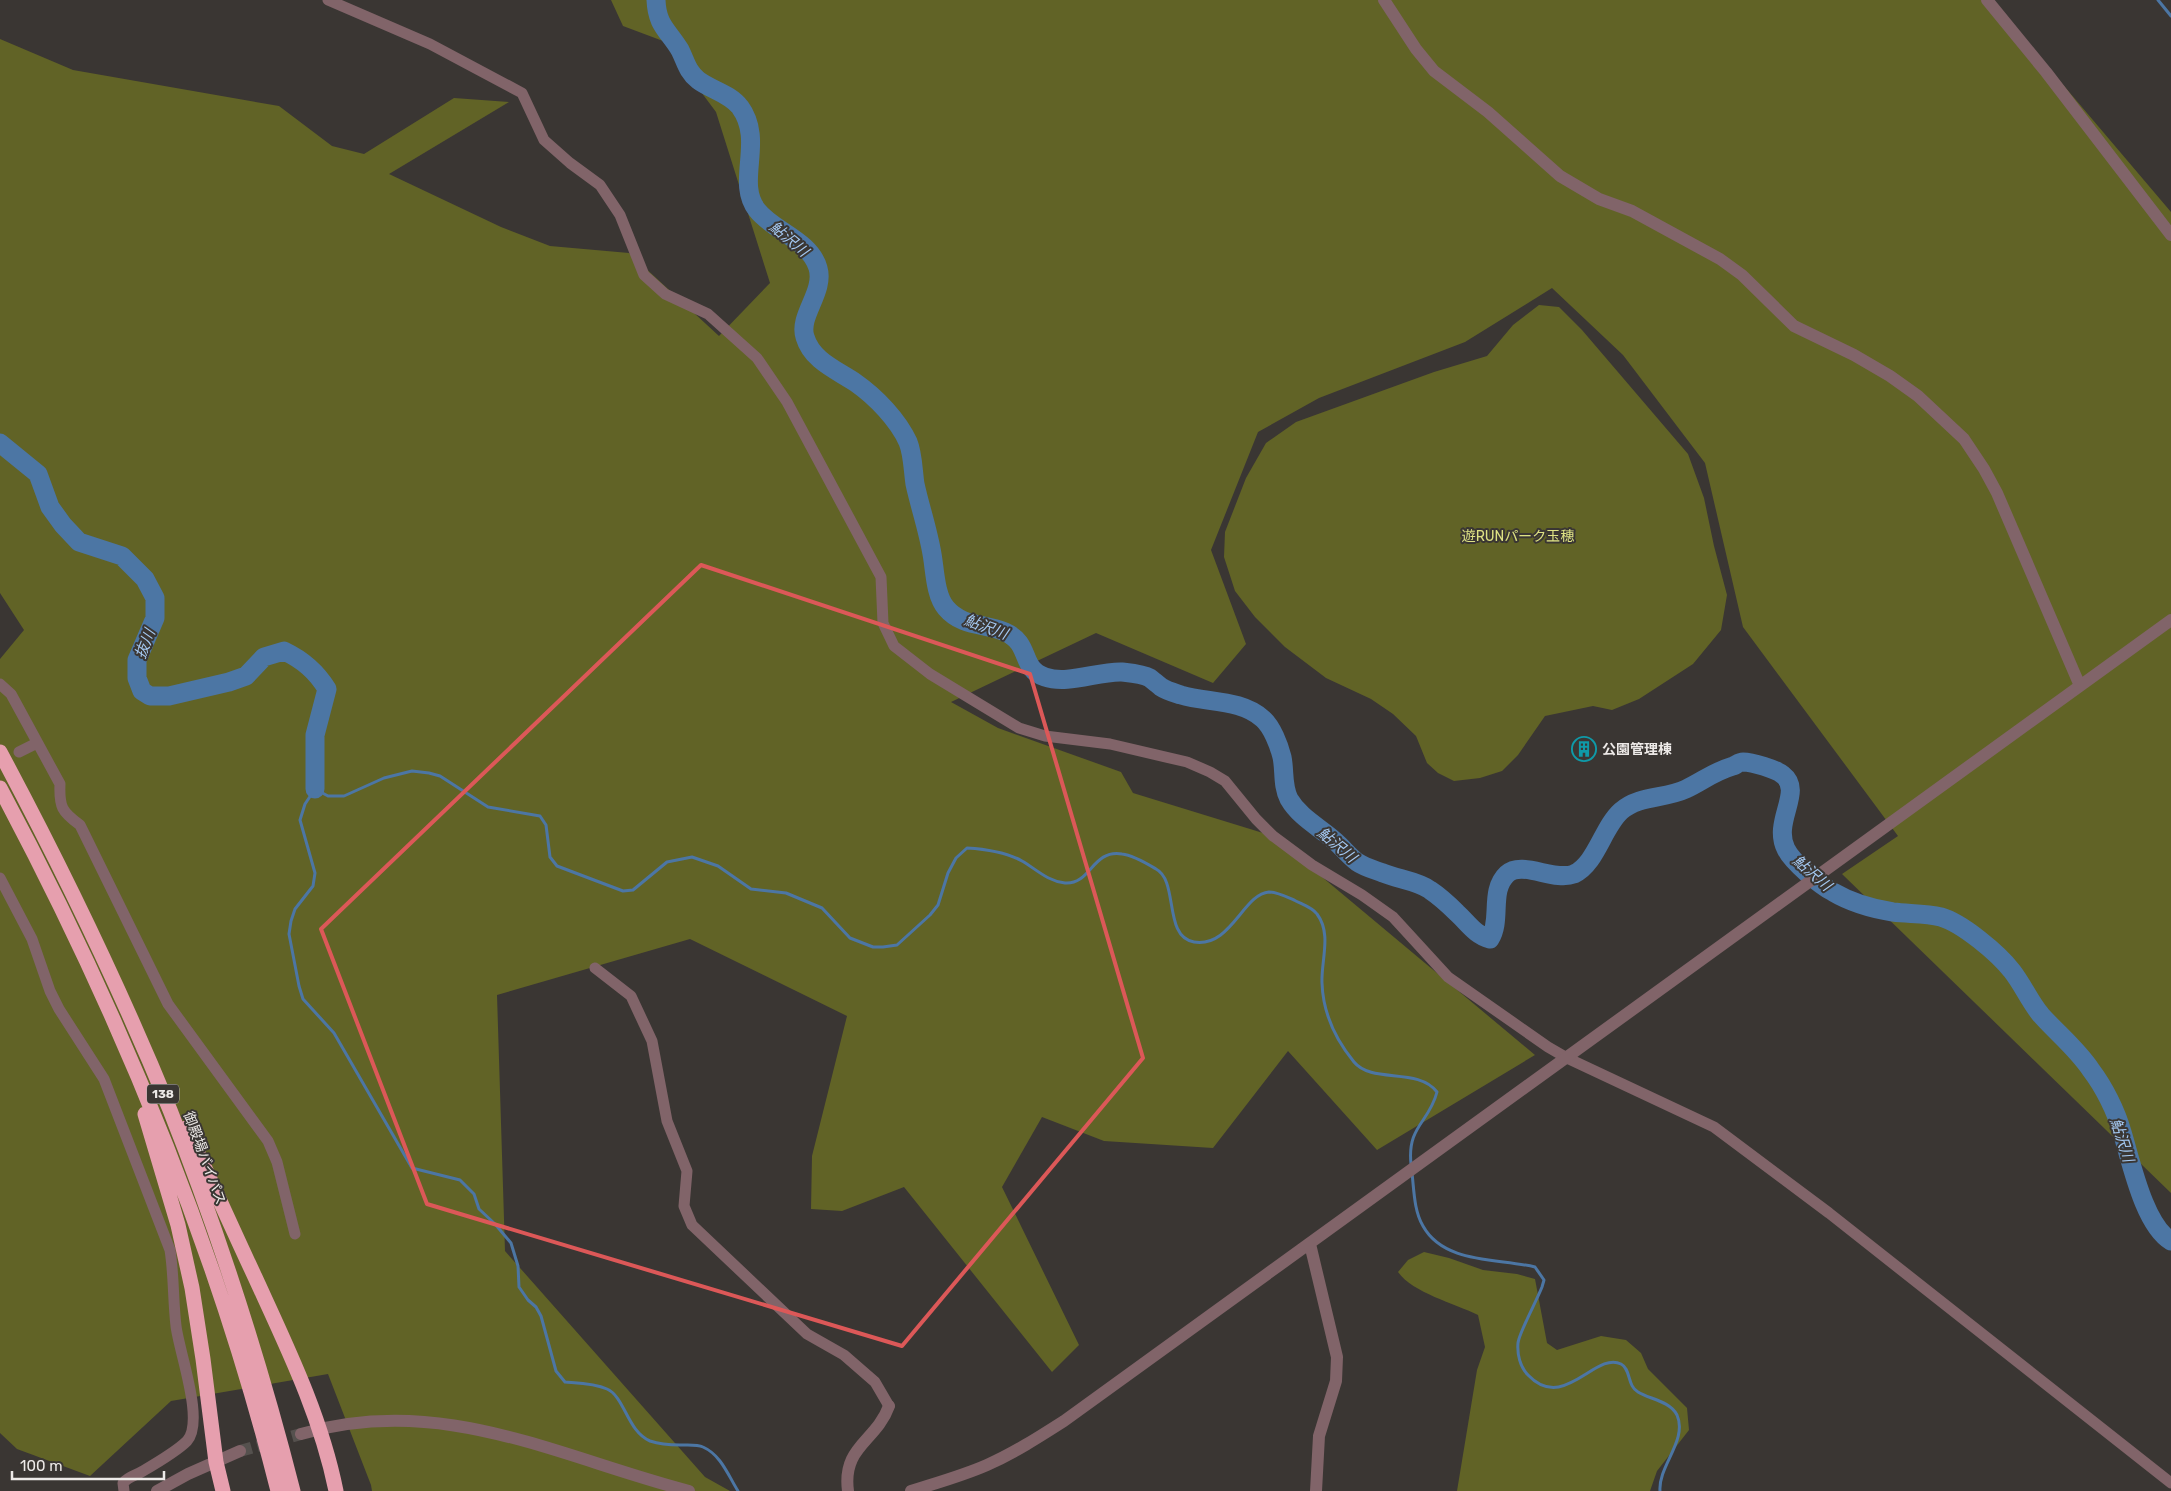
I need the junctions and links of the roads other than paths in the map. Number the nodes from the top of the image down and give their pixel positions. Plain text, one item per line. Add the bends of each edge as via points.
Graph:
1 (328, 0) edge
2 (1384, 0) edge
3 (1987, 0) edge
4 (2171, 235) edge
5 (2171, 620) edge
6 (0, 684) edge
7 (2080, 686) junction
8 (37, 743) junction
9 (0, 752) edge
10 (19, 752) dead end
11 (0, 788) edge
12 (0, 878) edge
13 (595, 968) dead end
14 (91, 971) junction
15 (121, 998) junction
16 (1567, 1058) junction
17 (295, 1234) dead end
18 (1310, 1244) junction
19 (889, 1406) joint
20 (320, 1428) junction
21 (301, 1434) tunnel mouth
22 (240, 1451) tunnel mouth
23 (276, 1456) junction
24 (216, 1462) junction
25 (2171, 1483) edge
26 (124, 1491) edge
27 (157, 1491) edge
28 (223, 1491) edge
29 (278, 1491) edge
30 (293, 1491) edge
31 (336, 1491) edge
32 (689, 1491) edge
33 (848, 1491) edge
34 (910, 1491) edge
35 (1316, 1491) edge

1 - 16 street via 430,44 522,93 544,140 600,185 620,215 644,275 665,294 708,314 757,358 788,402 881,577 883,623 894,646 930,674 1019,728 1045,736 1110,744 1187,762 1217,776 1273,836 1312,865 1362,894 1392,917 1448,977
2 - 7 street via 1434,71 1488,112 1560,176 1720,259 1742,275 1794,326 1890,376 1918,396 1964,439 1997,493
3 - 4 street
5 - 7 street
6 - 8 street via 10,694
7 - 16 street
8 - 10 street
8 - 17 street via 60,784 59,800 65,813 80,825 168,1004 268,1141 278,1162
9 - 15 highway, 御殿場バイパス / 138
11 - 14 highway, 138
12 - 26 street via 32,939 59,1009 113,1098 170,1250 176,1328 194,1420 192,1432 186,1442 143,1471 128,1477
13 - 19 street via 631,996 652,1041 667,1121 687,1171 684,1206 692,1225 807,1334 844,1355 875,1382
14 - 23 highway, 138 via 124,1040 189,1203
14 - 24 highway via 145,1114 178,1225 192,1288
15 - 20 highway via 209,1175 284,1338
15 - 23 highway, 御殿場バイパス / 138 via 170,1110 202,1195 262,1378
16 - 18 street
16 - 25 street via 1714,1127 1829,1213
18 - 34 street via 1064,1421 987,1465
18 - 35 street via 1337,1357 1336,1381 1319,1436
19 - 33 street via 879,1425 854,1453 848,1466
20 - 21 street
20 - 31 highway
20 - 32 street via 412,1421 458,1425 523,1439
22 - 24 street
23 - 29 highway, 138
23 - 30 highway, 138
24 - 27 street
24 - 28 highway

